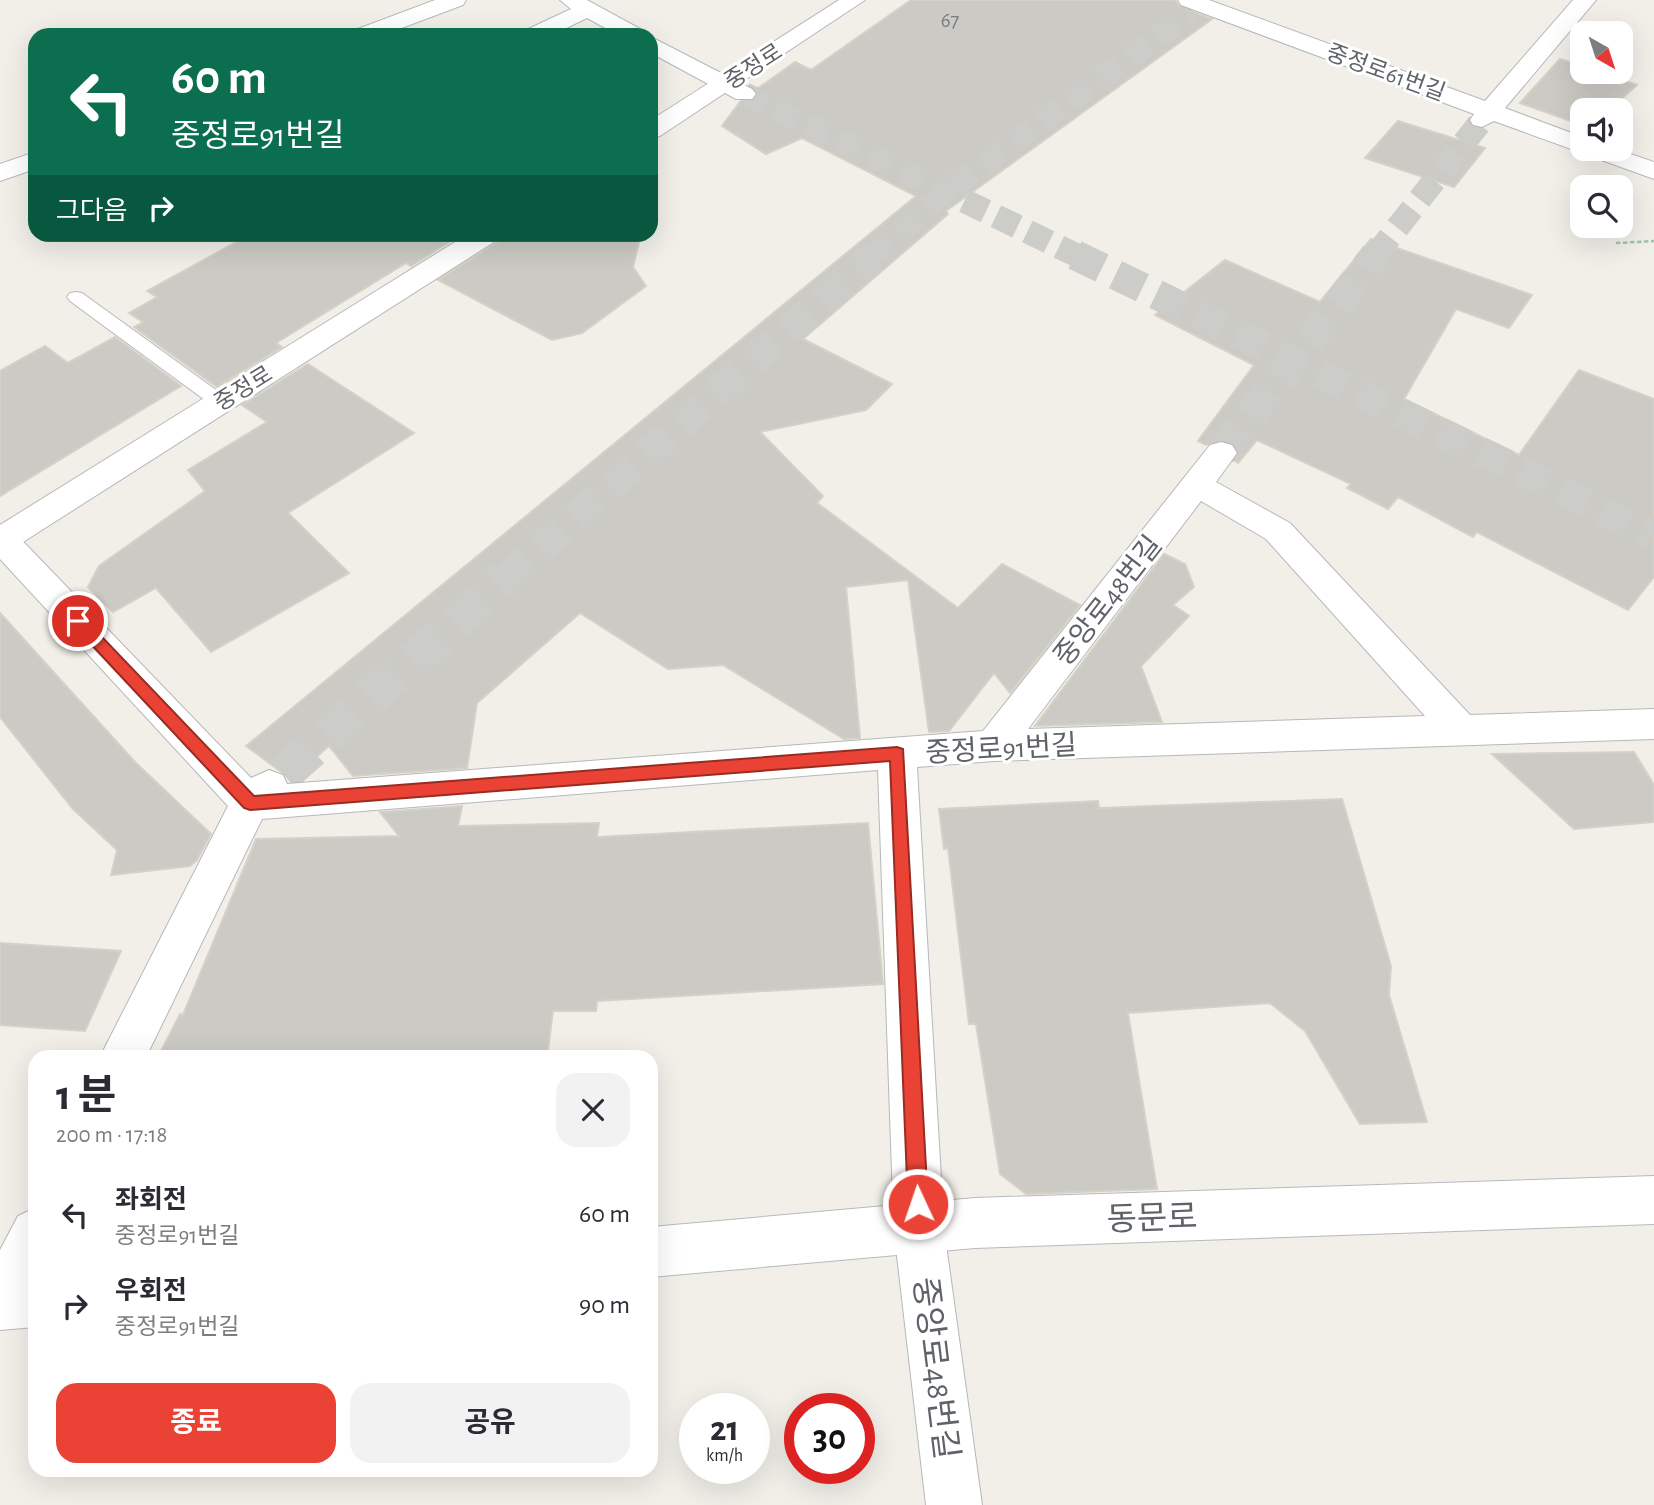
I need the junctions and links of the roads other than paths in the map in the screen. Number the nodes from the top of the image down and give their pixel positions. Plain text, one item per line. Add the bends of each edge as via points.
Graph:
1 (455, 0) edge
2 (854, 0) edge
3 (1585, 0) edge
4 (1198, 4) edge
5 (579, 5) edge
6 (381, 28) edge
7 (544, 28) edge
8 (622, 28) edge
9 (658, 48) edge
10 (734, 89) junction
11 (1486, 115) junction
12 (658, 127) edge
13 (1570, 141) edge
14 (1626, 161) edge
15 (28, 163) edge
16 (1654, 171) edge
17 (0, 173) edge
18 (28, 186) edge
19 (0, 191) edge
20 (474, 242) edge
21 (76, 297) dead end
22 (220, 402) junction
23 (1220, 453) tunnel mouth
24 (1194, 486) junction
25 (0, 540) edge
26 (1654, 724) edge
27 (1461, 731) junction
28 (994, 746) junction
29 (897, 754) junction
30 (283, 774) tunnel mouth
31 (250, 803) junction
32 (126, 1050) edge
33 (1654, 1199) edge
34 (919, 1230) junction
35 (28, 1248) edge
36 (658, 1251) edge
37 (28, 1302) edge
38 (0, 1304) edge
39 (954, 1505) edge

1 - 6 street
2 - 10 street, 중정로
3 - 11 street
4 - 11 street, 중정로61번길
5 - 7 street
5 - 8 street
9 - 10 street
10 - 12 street, 중정로
11 - 13 street, 중정로61번길
14 - 16 street
15 - 17 street
18 - 19 street
20 - 22 street, 중정로
21 - 22 lane
22 - 25 street, 중정로
23 - 24 street, 중앙로48번길
24 - 27 street via 1278,531
24 - 28 street, 중앙로48번길
25 - 31 street
26 - 27 street, 중정로91번길
27 - 28 street, 중정로91번길
28 - 29 street, 중정로91번길
29 - 31 street, 중정로91번길
29 - 34 street, 중앙로48번길
30 - 31 street
31 - 32 street
33 - 34 street, 동문로 via 975,1223
34 - 36 street, 동문로
34 - 39 street, 중앙로48번길
35 - 38 street
37 - 38 street

